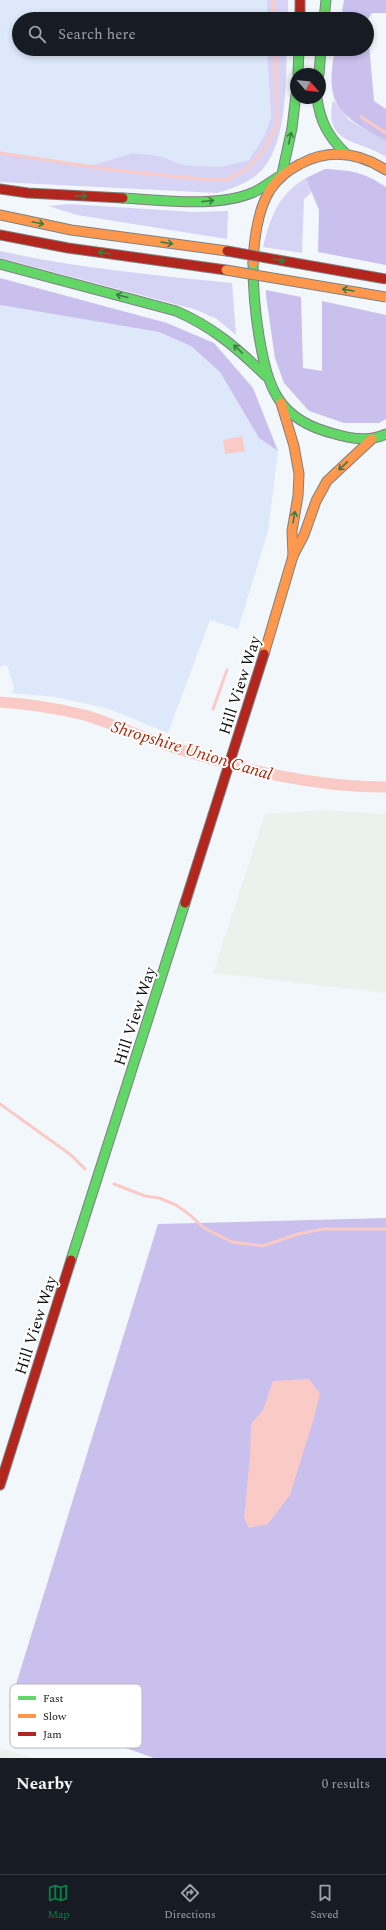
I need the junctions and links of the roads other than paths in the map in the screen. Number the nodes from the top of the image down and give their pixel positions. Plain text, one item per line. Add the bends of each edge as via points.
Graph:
1 (300, 0) edge
2 (326, 0) edge
3 (300, 12) edge
4 (325, 12) edge
5 (299, 56) edge
6 (320, 56) edge
7 (298, 68) edge
8 (319, 68) edge
9 (295, 104) edge
10 (318, 104) edge
11 (344, 152) junction
12 (386, 170) edge
13 (281, 175) junction
14 (0, 189) edge
15 (0, 215) edge
16 (0, 235) edge
17 (0, 264) edge
18 (386, 279) edge
19 (386, 297) edge
20 (266, 376) junction
21 (281, 402) junction
22 (386, 434) edge
23 (372, 439) junction
24 (293, 556) junction
25 (0, 1485) edge

1 - 3 main road
2 - 4 main road
5 - 7 main road
6 - 8 main road
13 -> 9 main road
10 - 11 main road via 319,118 326,132
11 - 12 main road via 368,160
11 - 13 main road via 318,155
14 -> 13 main road via 28,193 203,202 239,197 254,192
13 - 20 main road via 266,198 255,247 253,287
15 -> 18 main road, bridge via 71,230 227,251
19 -> 16 main road, bridge via 226,270 68,248
20 -> 17 main road via 232,343 198,320 176,311
20 - 21 main road
21 - 23 main road via 291,414 312,427 335,435
24 -> 21 main road, Hill View Way via 292,531 299,474
22 - 23 main road
23 -> 24 main road, Hill View Way via 327,481
24 - 25 main road, Hill View Way

